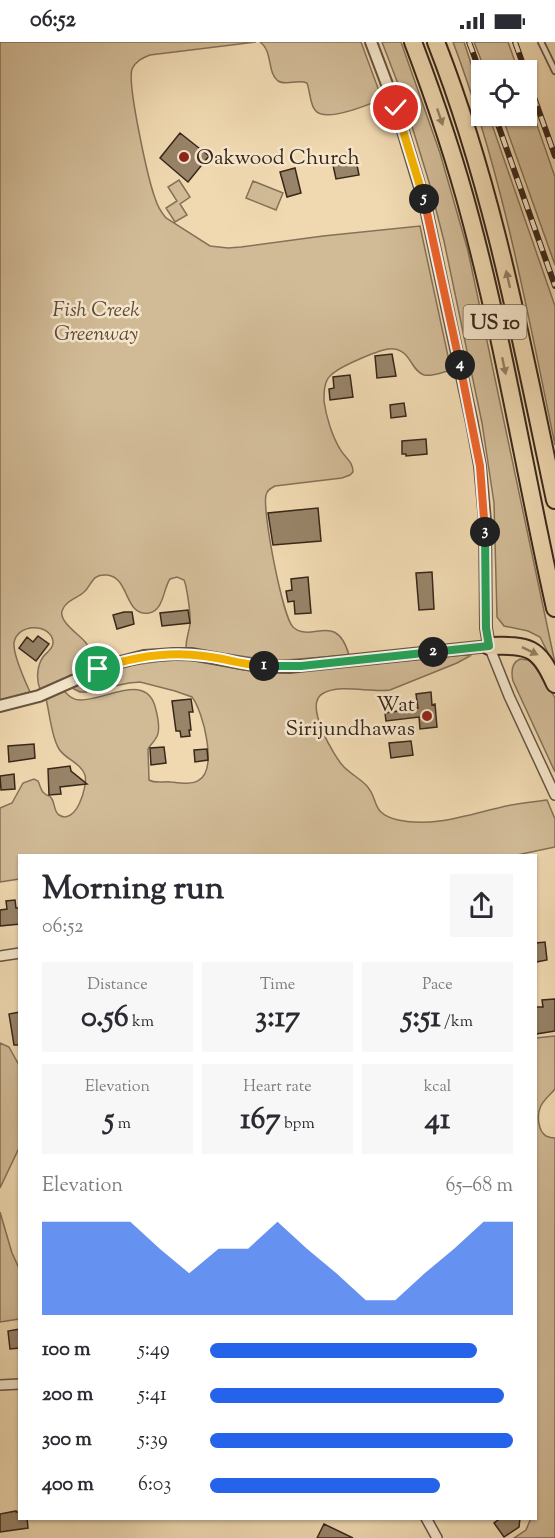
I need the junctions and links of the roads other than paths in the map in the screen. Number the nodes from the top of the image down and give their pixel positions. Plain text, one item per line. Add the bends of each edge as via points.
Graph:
1 (371, 42) edge
2 (413, 42) edge
3 (436, 42) edge
4 (541, 42) edge
5 (555, 72) edge
6 (555, 500) edge
7 (555, 608) edge
8 (489, 646) junction
9 (555, 684) edge
10 (0, 706) edge
11 (555, 795) edge
12 (18, 953) edge
13 (0, 956) edge
14 (18, 1384) edge
15 (0, 1385) edge
16 (427, 1520) edge
17 (437, 1538) edge

1 - 8 street via 415,166 472,423 485,521
2 -> 7 highway, US 10 via 472,221
6 -> 3 highway, US 10 via 495,222
4 - 5 lane
8 -> 9 highway via 516,646 532,651 544,661
8 - 10 street via 289,667 258,666 191,654 144,656 109,665 39,696
8 - 11 street
12 - 13 street
14 - 15 street
16 - 17 street

